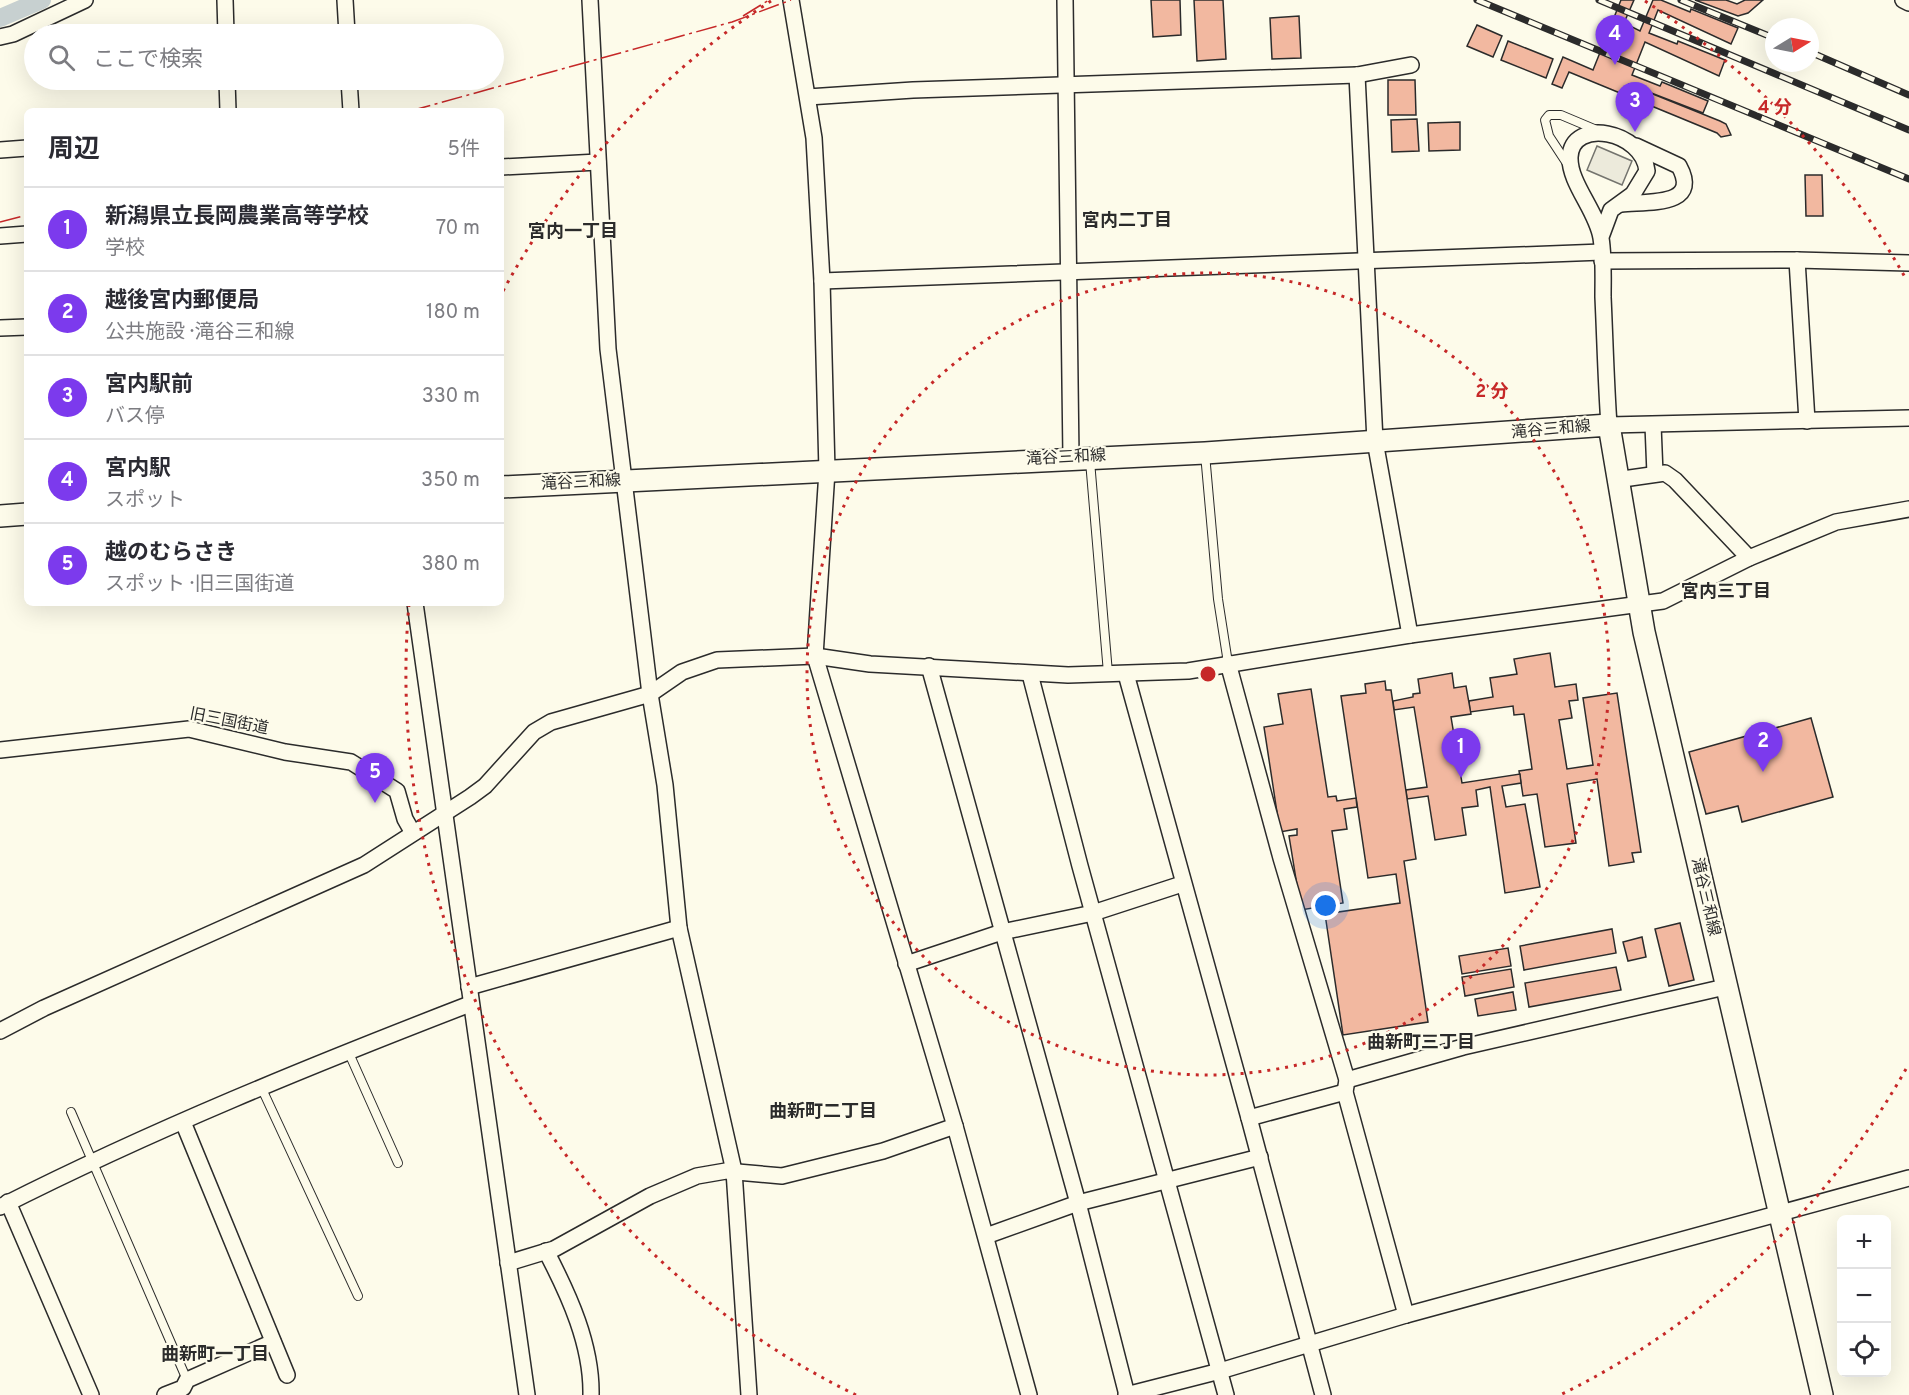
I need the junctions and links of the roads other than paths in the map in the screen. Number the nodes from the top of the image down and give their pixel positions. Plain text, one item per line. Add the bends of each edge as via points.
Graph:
1 (85, 0) edge
2 (225, 0) edge
3 (345, 0) edge
4 (590, 0) edge
5 (790, 0) edge
6 (1065, 0) edge
7 (1903, 0) edge
8 (1909, 3) edge
9 (35, 24) edge
10 (226, 24) edge
11 (346, 24) edge
12 (24, 29) edge
13 (0, 37) edge
14 (1411, 66) dead end
15 (1357, 75) junction
16 (1065, 86) junction
17 (227, 90) edge
18 (350, 90) edge
19 (808, 97) junction
20 (228, 108) edge
21 (351, 108) edge
22 (1603, 132) junction
23 (1633, 145) junction
24 (24, 148) edge
25 (0, 150) edge
26 (598, 162) junction
27 (504, 166) edge
28 (1574, 174) junction
29 (1622, 204) junction
30 (24, 234) edge
31 (0, 236) edge
32 (1602, 250) junction
33 (1365, 260) junction
34 (1797, 260) junction
35 (1909, 263) edge
36 (1069, 271) junction
37 (822, 280) junction
38 (24, 327) edge
39 (0, 328) edge
40 (1909, 418) edge
41 (1807, 421) junction
42 (1609, 425) junction
43 (1653, 425) junction
44 (1375, 441) junction
45 (1205, 453) junction
46 (1080, 457) junction
47 (827, 471) junction
48 (1655, 474) junction
49 (1616, 480) junction
50 (625, 481) junction
51 (504, 487) edge
52 (1909, 509) edge
53 (24, 514) edge
54 (0, 516) edge
55 (1749, 558) junction
56 (1640, 605) junction
57 (415, 606) edge
58 (1410, 635) junction
59 (814, 656) junction
60 (1228, 663) junction
61 (929, 666) junction
62 (1108, 673) junction
63 (1030, 674) junction
64 (1126, 674) junction
65 (650, 694) junction
66 (0, 750) edge
67 (446, 811) junction
68 (413, 833) junction
69 (1182, 884) junction
70 (1093, 913) junction
71 (679, 928) junction
72 (1002, 932) junction
73 (906, 964) junction
74 (469, 987) junction
75 (1725, 987) junction
76 (470, 1004) junction
77 (0, 1032) edge
78 (348, 1051) junction
79 (1346, 1086) junction
80 (262, 1089) junction
81 (71, 1112) dead end
82 (1249, 1118) junction
83 (183, 1122) junction
84 (955, 1126) junction
85 (1260, 1157) junction
86 (93, 1163) junction
87 (398, 1163) dead end
88 (734, 1172) junction
89 (1909, 1178) edge
90 (1168, 1180) junction
91 (1078, 1203) junction
92 (4, 1204) edge
93 (1780, 1214) junction
94 (986, 1236) junction
95 (546, 1251) junction
96 (508, 1263) junction
97 (358, 1296) dead end
98 (1406, 1315) junction
99 (273, 1342) junction
100 (1309, 1343) junction
101 (1220, 1371) junction
102 (287, 1375) dead end
103 (185, 1388) edge
104 (91, 1395) edge
105 (165, 1395) edge
106 (527, 1395) edge
107 (591, 1395) edge
108 (749, 1395) edge
109 (1029, 1395) edge
110 (1127, 1395) edge
111 (1226, 1395) edge
112 (1323, 1395) edge
113 (1822, 1395) edge

1 - 9 street
2 - 10 street
3 - 11 street
4 - 26 street
5 - 19 street
6 - 16 street
7 - 8 street
12 - 13 street
14 - 15 street
15 - 16 street
15 - 33 street
16 - 19 street
16 - 36 street
17 - 20 street
18 - 21 street
19 - 37 street via 818,173
22 - 23 street
22 - 28 street via 1585,135 1572,147
22 - 28 lane via 1562,115 1545,120 1549,136
23 - 29 street via 1642,153 1647,171 1639,188
23 - 29 street via 1678,166 1684,182 1682,190 1671,199
24 - 25 street
26 - 27 street
26 - 50 street via 608,349
28 - 32 street
29 - 32 street via 1611,210
30 - 31 street
32 - 33 street
32 - 34 street
32 - 42 street
33 - 36 street
33 - 44 street
34 - 35 street
34 - 41 street
36 - 37 street
36 - 46 street
37 - 47 street
38 - 39 street
40 - 41 street
41 - 43 street
42 - 43 street
42 - 44 main road, 滝谷三和線
42 - 49 main road, 滝谷三和線
43 - 48 street
44 - 45 main road, 滝谷三和線
44 - 58 street
45 - 46 main road, 滝谷三和線
45 - 60 lane
46 - 47 main road, 滝谷三和線
46 - 62 lane
47 - 50 main road, 滝谷三和線
47 - 59 street
48 - 49 street
48 - 55 street via 1675,480
49 - 56 main road, 滝谷三和線
50 - 51 main road, 滝谷三和線
50 - 65 street
52 - 55 street via 1836,522
53 - 54 main road
55 - 56 street via 1664,601
56 - 58 street
56 - 75 main road, 滝谷三和線
57 - 67 street
58 - 60 street
59 - 61 street via 870,664
59 - 65 street via 717,660 682,672
59 - 73 street
60 - 64 street via 1188,671
60 - 79 street
61 - 63 street
61 - 72 street
62 - 63 street
62 - 64 street
63 - 70 street
64 - 69 street
65 - 67 street via 550,722 523,743 485,786
65 - 71 street via 665,785
66 - 68 street, 旧三国街道 via 189,729 285,752 351,762 397,790
67 - 68 street
67 - 74 street
68 - 77 street via 364,865 55,1003
69 - 70 street
69 - 82 street
70 - 72 street
70 - 90 street
71 - 74 street
71 - 88 street
72 - 73 street
72 - 91 street
73 - 84 street
74 - 76 street
75 - 79 street via 1463,1047
75 - 93 main road, 滝谷三和線
76 - 78 street
76 - 96 street
78 - 80 street
78 - 87 lane
79 - 82 street
79 - 98 street
80 - 83 street
80 - 97 lane
81 - 86 lane
82 - 85 street
83 - 86 street
83 - 99 street
84 - 88 street via 883,1151 782,1176
84 - 94 street
85 - 90 street
85 - 100 street
86 - 92 street
86 - 103 lane
88 - 95 street via 713,1171 682,1181
88 - 108 street
89 - 93 street
90 - 91 street
90 - 101 street
91 - 94 street
91 - 110 street
92 - 104 street
93 - 98 street
93 - 113 main road, 滝谷三和線
94 - 109 street
95 - 96 street
95 - 107 street via 563,1283 583,1339
96 - 106 street
98 - 100 street
99 - 102 street
99 - 103 street
100 - 101 street
100 - 112 street
101 - 110 street
101 - 111 street
103 - 105 street

